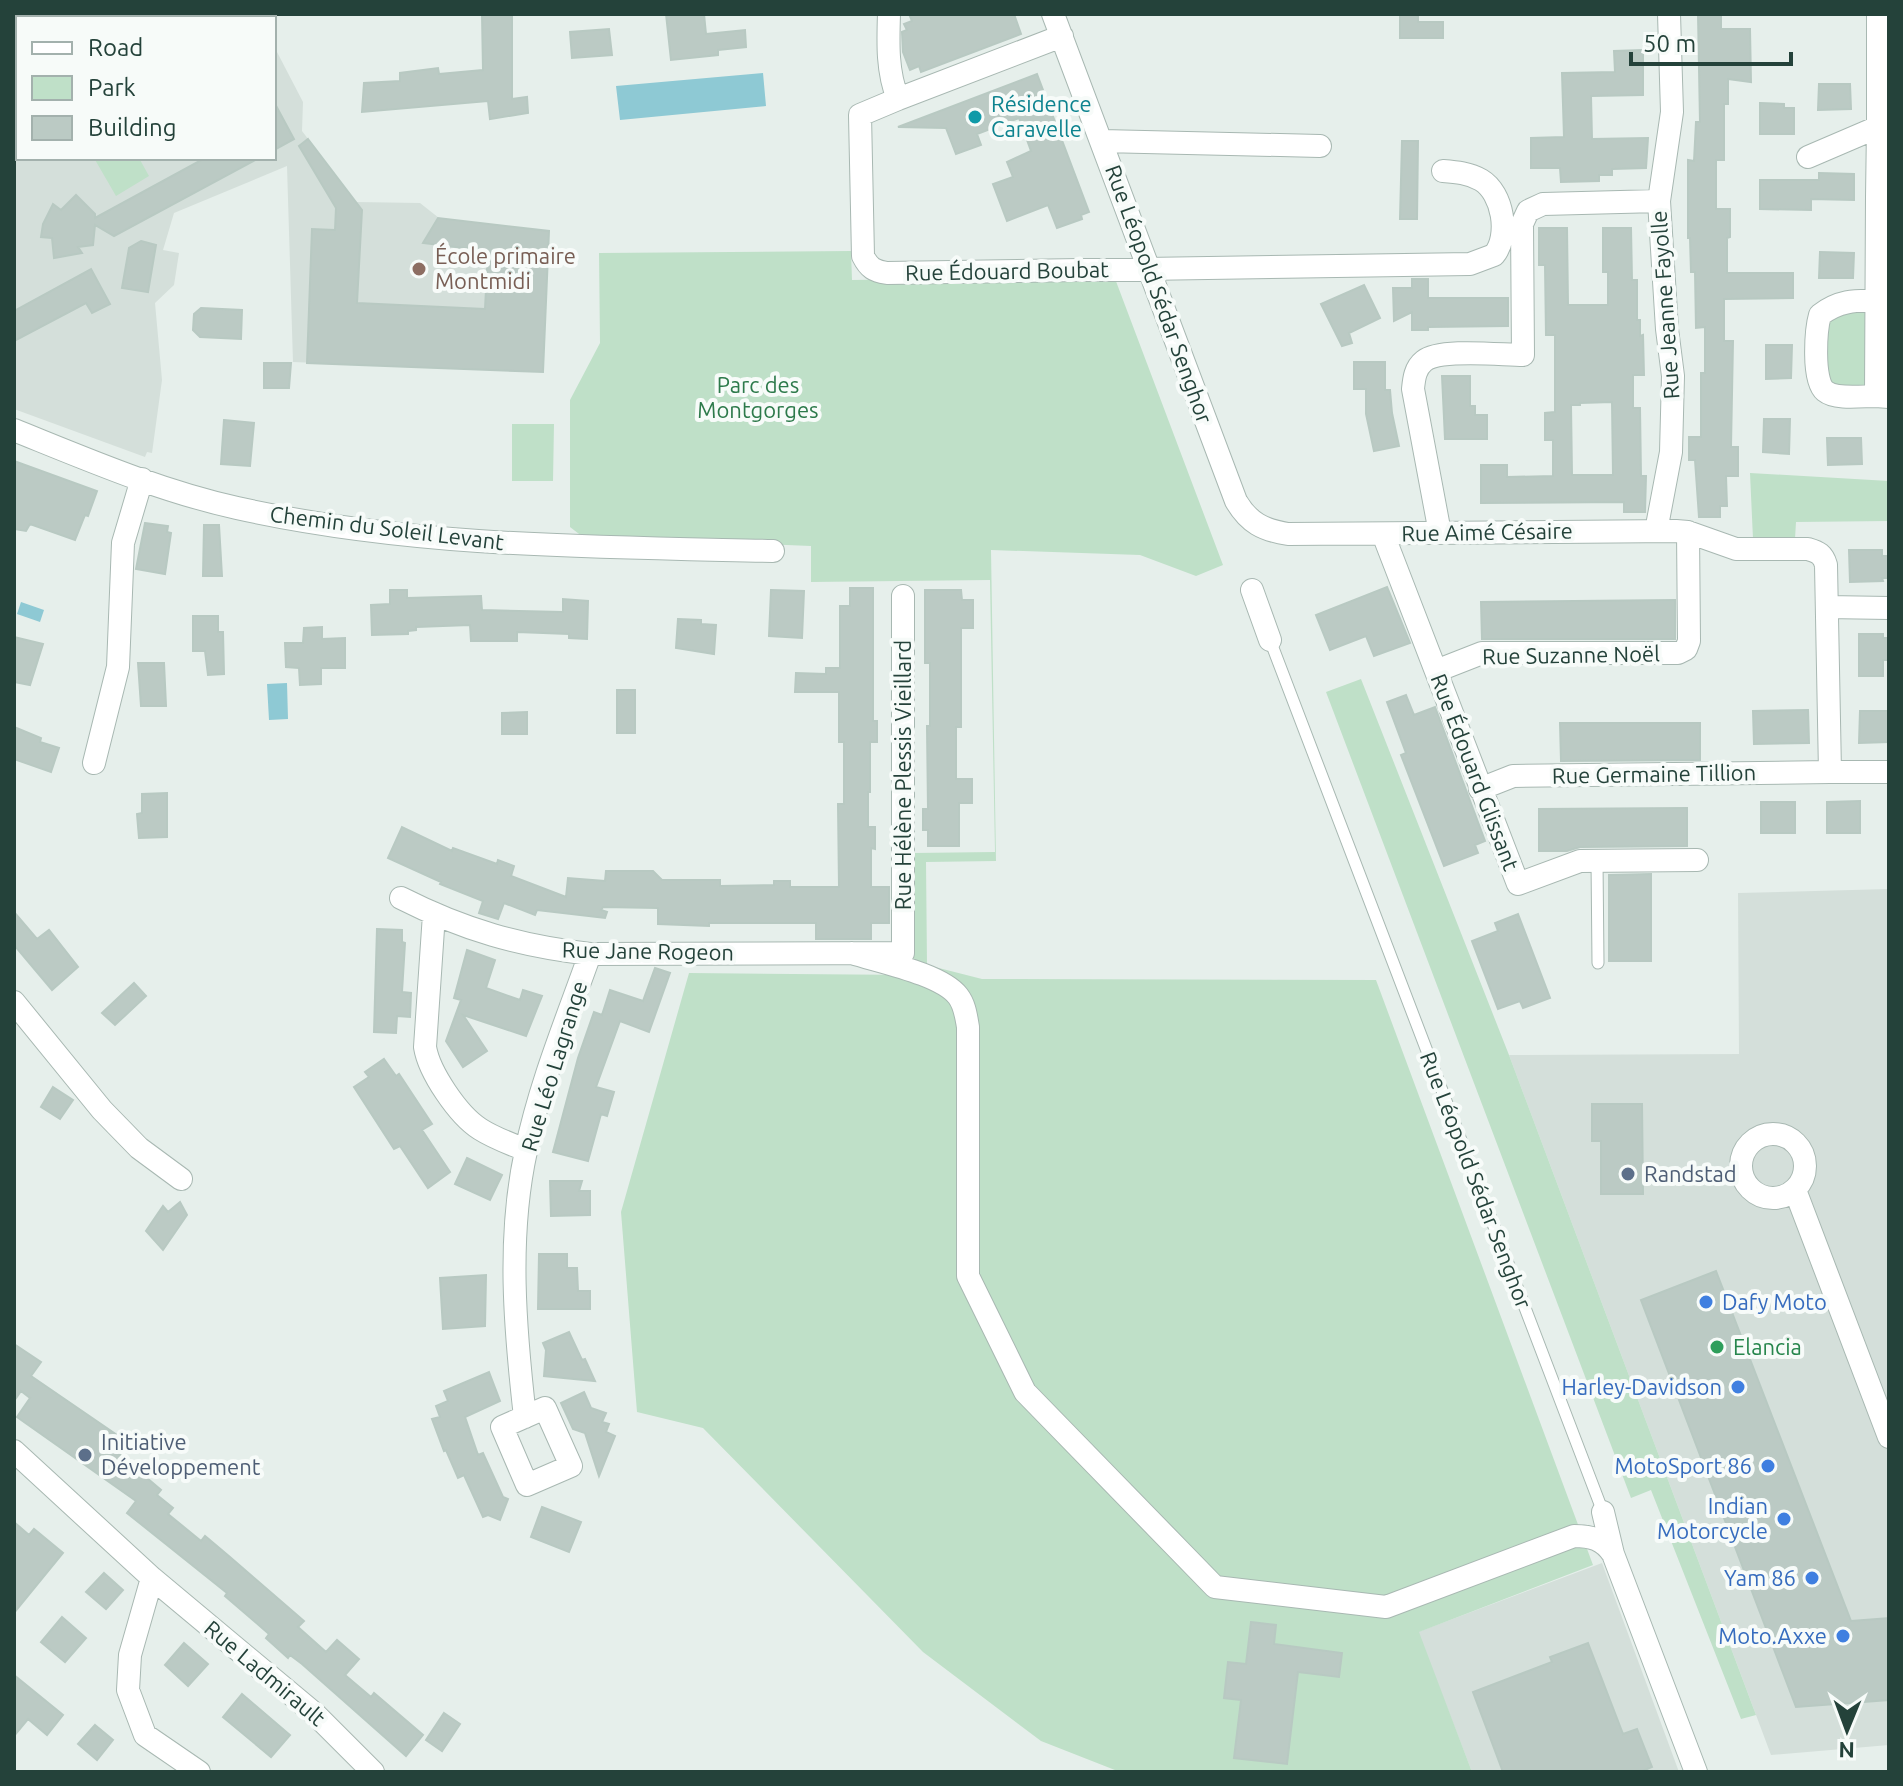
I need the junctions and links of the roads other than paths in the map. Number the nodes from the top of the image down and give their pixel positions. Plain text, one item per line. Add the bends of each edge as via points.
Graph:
1 (889, 14) edge
2 (1053, 14) edge
3 (1669, 14) edge
4 (1878, 14) edge
5 (1062, 36) junction
6 (898, 99) junction
7 (1878, 127) junction
8 (1102, 141) junction
9 (1320, 146) dead end
10 (1808, 157) dead end
11 (1443, 171) dead end
12 (1883, 200) edge
13 (1659, 201) junction
14 (1150, 269) junction
15 (1876, 301) junction
16 (1882, 396) edge
17 (14, 430) edge
18 (142, 479) junction
19 (1255, 525) joint
20 (1656, 531) junction
21 (1688, 532) junction
22 (1440, 533) junction
23 (1383, 534) junction
24 (773, 551) dead end
25 (1252, 590) dead end
26 (903, 596) dead end
27 (1827, 607) junction
28 (1889, 608) edge
29 (1270, 640) joint
30 (1436, 671) junction
31 (94, 763) dead end
32 (1830, 772) junction
33 (1889, 772) edge
34 (1480, 789) junction
35 (1697, 860) dead end
36 (1597, 861) junction
37 (401, 898) dead end
38 (434, 914) junction
39 (852, 953) junction
40 (903, 953) joint
41 (590, 954) junction
42 (1598, 963) dead end
43 (14, 1002) edge
44 (526, 1150) junction
45 (181, 1179) dead end
46 (1795, 1190) dead end
47 (525, 1417) dead end
48 (1889, 1437) edge
49 (14, 1451) edge
50 (1603, 1512) joint
51 (1613, 1554) junction
52 (152, 1578) junction
53 (199, 1772) edge
54 (373, 1772) edge
55 (1696, 1772) edge

1 - 6 street via 892,85
2 - 5 street, Rue Léopold Sédar Senghor
3 - 13 street via 1672,112
4 - 7 street
5 - 6 street
5 - 8 street, Rue Léopold Sédar Senghor
6 - 14 street, Rue Édouard Boubat via 860,115 861,245 867,265 875,271
7 - 10 street
7 - 12 street
8 - 9 street
8 - 14 street, Rue Léopold Sédar Senghor
11 - 14 street via 1472,175 1496,197 1502,240 1494,255 1470,264
12 - 15 street
13 - 20 street, Rue Jeanne Fayolle via 1673,376 1671,452
13 - 22 street, Rue Jeanne Fayolle via 1543,204 1528,211 1522,224 1523,355 1438,355 1423,361 1414,374
14 - 19 street, Rue Léopold Sédar Senghor via 1236,501
15 - 16 street
15 - 16 street via 1839,303 1820,315 1817,353 1826,392
17 - 18 street, Chemin du Soleil Levant
18 - 24 street, Chemin du Soleil Levant via 238,508 377,531 531,545
18 - 31 street via 123,543 118,667
19 - 23 street, Rue Aimé Césaire via 1288,534
20 - 21 street, Rue Aimé Césaire
20 - 22 street, Rue Aimé Césaire
21 - 27 street, Rue Aimé Césaire via 1750,550 1818,552 1826,565
21 - 30 street, Rue Suzanne Noël via 1686,649 1482,653
22 - 23 street, Rue Aimé Césaire
23 - 30 street, Rue Édouard Glissant
25 - 29 street, Rue Léopold Sédar Senghor
26 - 40 street, Rue Hélène Plessis Vieillard
27 - 28 street
27 - 32 street
29 - 50 lane, Rue Léopold Sédar Senghor
30 - 34 street, Rue Édouard Glissant
32 - 33 street, Rue Germaine Tillion
32 - 34 street, Rue Germaine Tillion via 1513,776
34 - 36 street, Rue Édouard Glissant via 1518,884 1580,861
35 - 36 street, Rue Édouard Glissant
36 - 42 lane
37 - 38 street, Rue Jane Rogeon
38 - 41 street, Rue Jane Rogeon via 488,936
38 - 44 street via 427,1059 463,1115
39 - 40 street, Rue Jane Rogeon
39 - 41 street, Rue Jane Rogeon
39 - 51 street via 932,979 959,996 968,1027 968,1276 1025,1392 1215,1587 1386,1607 1574,1536 1598,1539
41 - 44 street, Rue Léo Lagrange
43 - 45 street via 102,1110 139,1148
44 - 47 street, Rue Léo Lagrange via 514,1290
46 - 48 street
49 - 52 street, Rue Ladmirault
50 - 51 street, Rue Léopold Sédar Senghor
51 - 55 street, Rue Léopold Sédar Senghor
52 - 53 street via 130,1655 128,1690 145,1735
52 - 54 street, Rue Ladmirault via 315,1714

